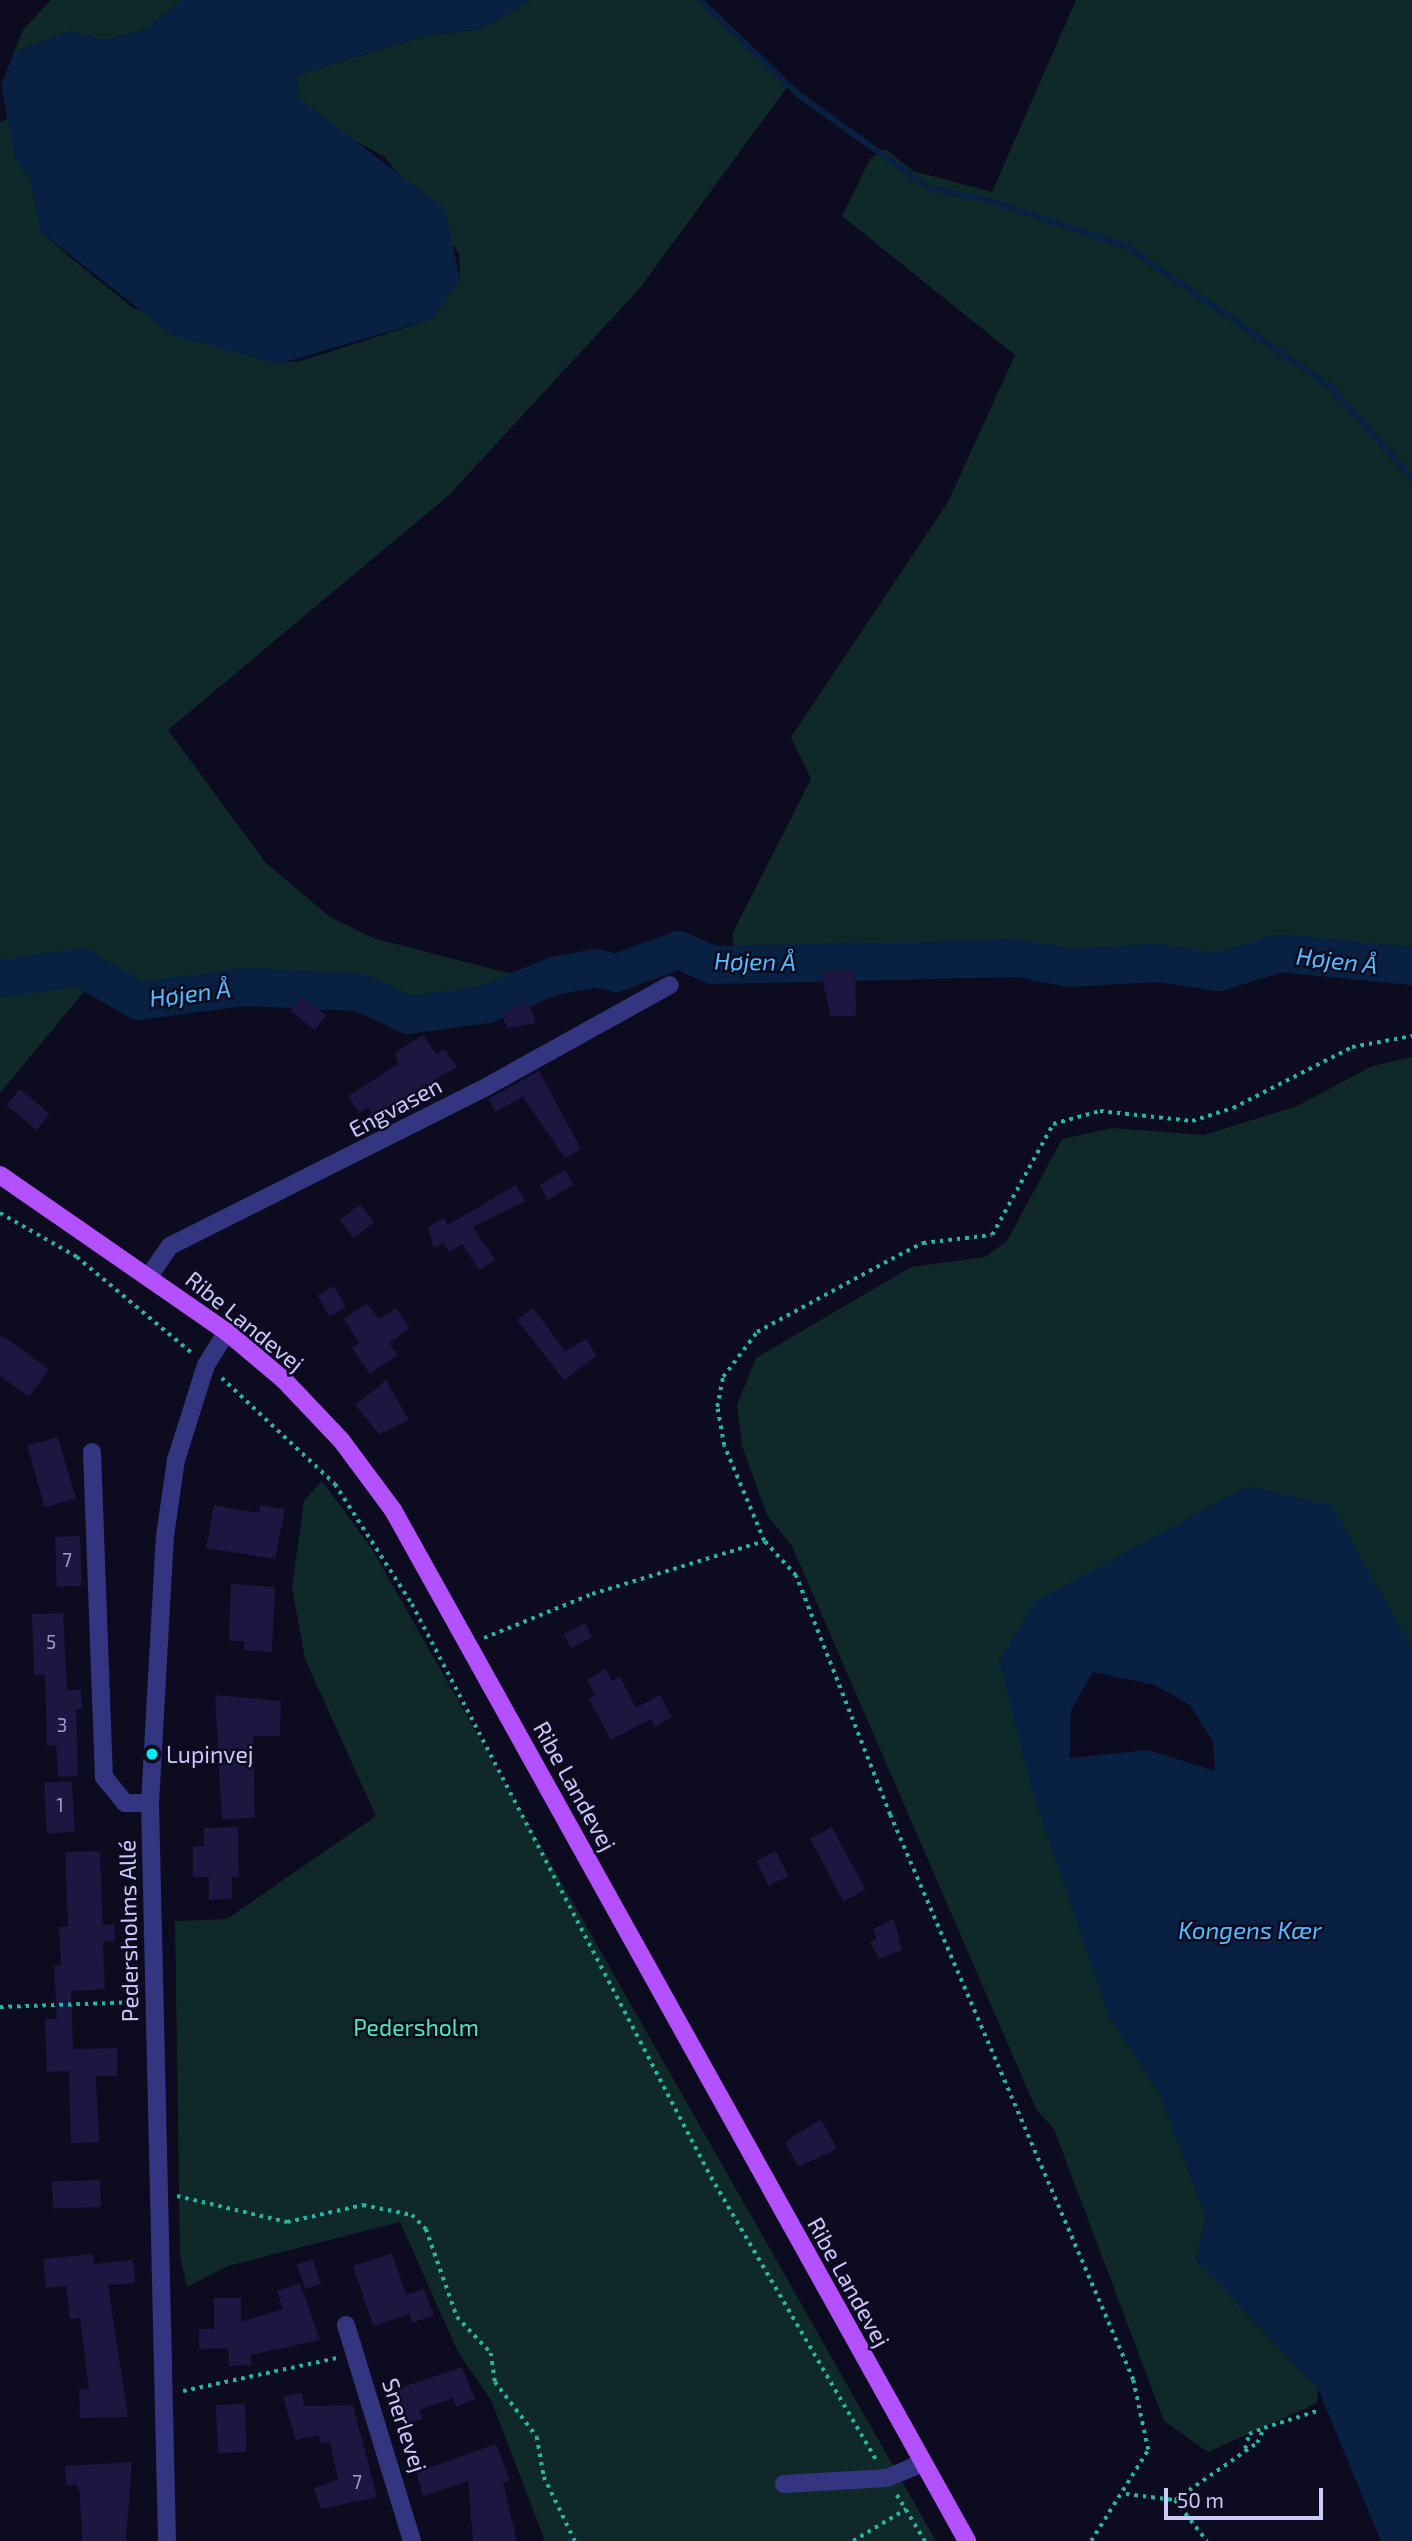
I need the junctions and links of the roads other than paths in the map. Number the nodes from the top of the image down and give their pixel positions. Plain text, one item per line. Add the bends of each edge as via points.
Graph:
1 (670, 985) dead end
2 (0, 1175) edge
3 (149, 1276) junction
4 (227, 1332) junction
5 (92, 1452) dead end
6 (150, 1803) junction
7 (346, 2325) dead end
8 (922, 2463) junction
9 (784, 2484) dead end
10 (167, 2541) edge
11 (412, 2541) edge
12 (967, 2541) edge

1 - 3 street, Engvasen via 462,1100 170,1246
2 - 3 main road, Ribe Landevej
3 - 4 main road, Ribe Landevej
4 - 6 street, Pedersholms Allé via 206,1365 176,1460 165,1536
4 - 8 main road, Ribe Landevej via 341,1440 393,1510
5 - 6 street via 104,1777 125,1803
6 - 10 street, Pedersholms Allé
7 - 11 street, Snerlevej
8 - 9 street via 887,2477
8 - 12 main road, Ribe Landevej

